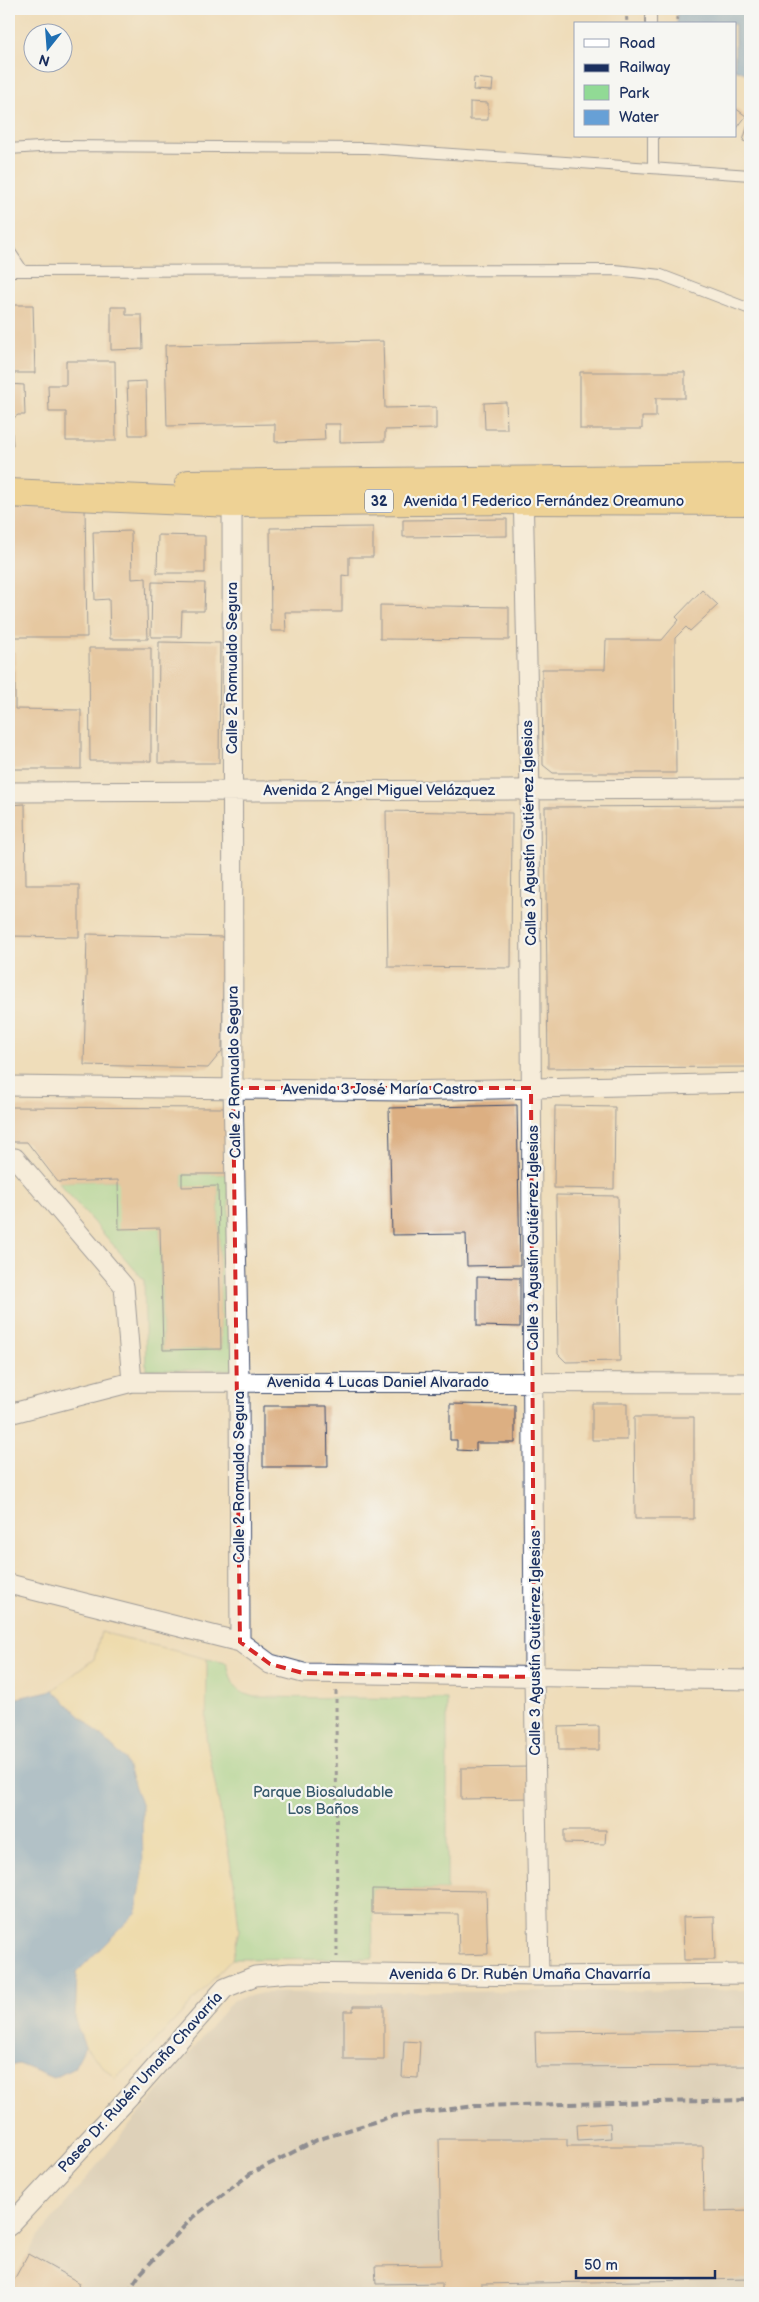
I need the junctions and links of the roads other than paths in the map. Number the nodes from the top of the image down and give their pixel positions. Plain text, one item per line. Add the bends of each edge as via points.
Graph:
1 (651, 9) edge
2 (651, 22) edge
3 (653, 138) edge
4 (9, 149) edge
5 (653, 168) junction
6 (750, 175) edge
7 (9, 250) edge
8 (9, 270) edge
9 (23, 271) junction
10 (750, 309) edge
11 (750, 478) edge
12 (9, 488) edge
13 (523, 490) junction
14 (9, 492) edge
15 (232, 493) junction
16 (750, 501) edge
17 (750, 789) edge
18 (233, 790) junction
19 (530, 791) junction
20 (9, 792) edge
21 (750, 1083) edge
22 (9, 1086) edge
23 (233, 1088) junction
24 (531, 1088) junction
25 (9, 1158) edge
26 (239, 1381) junction
27 (132, 1382) junction
28 (534, 1382) junction
29 (750, 1383) edge
30 (9, 1414) edge
31 (9, 1584) edge
32 (240, 1642) junction
33 (534, 1677) junction
34 (750, 1680) edge
35 (290, 1973) joint
36 (750, 1974) edge
37 (539, 1976) junction
38 (9, 2226) edge

1 - 2 lane
3 - 5 lane
4 - 5 lane via 54,146 367,148
5 - 6 lane
7 - 9 lane
8 - 9 lane
9 - 10 lane via 615,270 661,275
11 - 13 highway, Avenida 1 Federico Fernández Oreamuno / 32
12 - 15 highway, Avenida 1 Federico Fernández Oreamuno / 32
13 - 15 highway, Avenida 1 Federico Fernández Oreamuno / 32
13 - 16 highway, Avenida 1 Federico Fernández Oreamuno / 32
13 - 19 street, Calle 3 Agustín Gutiérrez Iglesias
14 - 15 highway, Avenida 1 Federico Fernández Oreamuno / 32
15 - 18 street, Calle 2 Romualdo Segura
17 - 19 street, Avenida 2 Ángel Miguel Velázquez
18 - 19 street, Avenida 2 Ángel Miguel Velázquez
18 - 20 street, Avenida 2 Ángel Miguel Velázquez
18 - 23 street, Calle 2 Romualdo Segura
19 - 24 street, Calle 3 Agustín Gutiérrez Iglesias
21 - 24 street, Avenida 3 José María Castro
22 - 23 street, Avenida 3 José María Castro
23 - 24 street, Avenida 3 José María Castro via 403,1091
23 - 26 street, Calle 2 Romualdo Segura
24 - 28 street, Calle 3 Agustín Gutiérrez Iglesias
25 - 27 street via 15,1158 124,1286
26 - 27 street, Avenida 4 Lucas Daniel Alvarado
26 - 28 street, Avenida 4 Lucas Daniel Alvarado
26 - 32 street, Calle 2 Romualdo Segura
27 - 30 street, Avenida 4 Lucas Daniel Alvarado
28 - 29 street, Avenida 4 Lucas Daniel Alvarado
28 - 33 street, Calle 3 Agustín Gutiérrez Iglesias
31 - 32 street
32 - 33 street via 270,1664 303,1673
33 - 34 street
33 - 37 street, Calle 3 Agustín Gutiérrez Iglesias
35 - 37 street, Avenida 6 Dr. Rubén Umaña Chavarría
35 - 38 street, Paseo Dr. Rubén Umaña Chavarría via 255,1976 225,1988
36 - 37 street, Avenida 6 Dr. Rubén Umaña Chavarría

